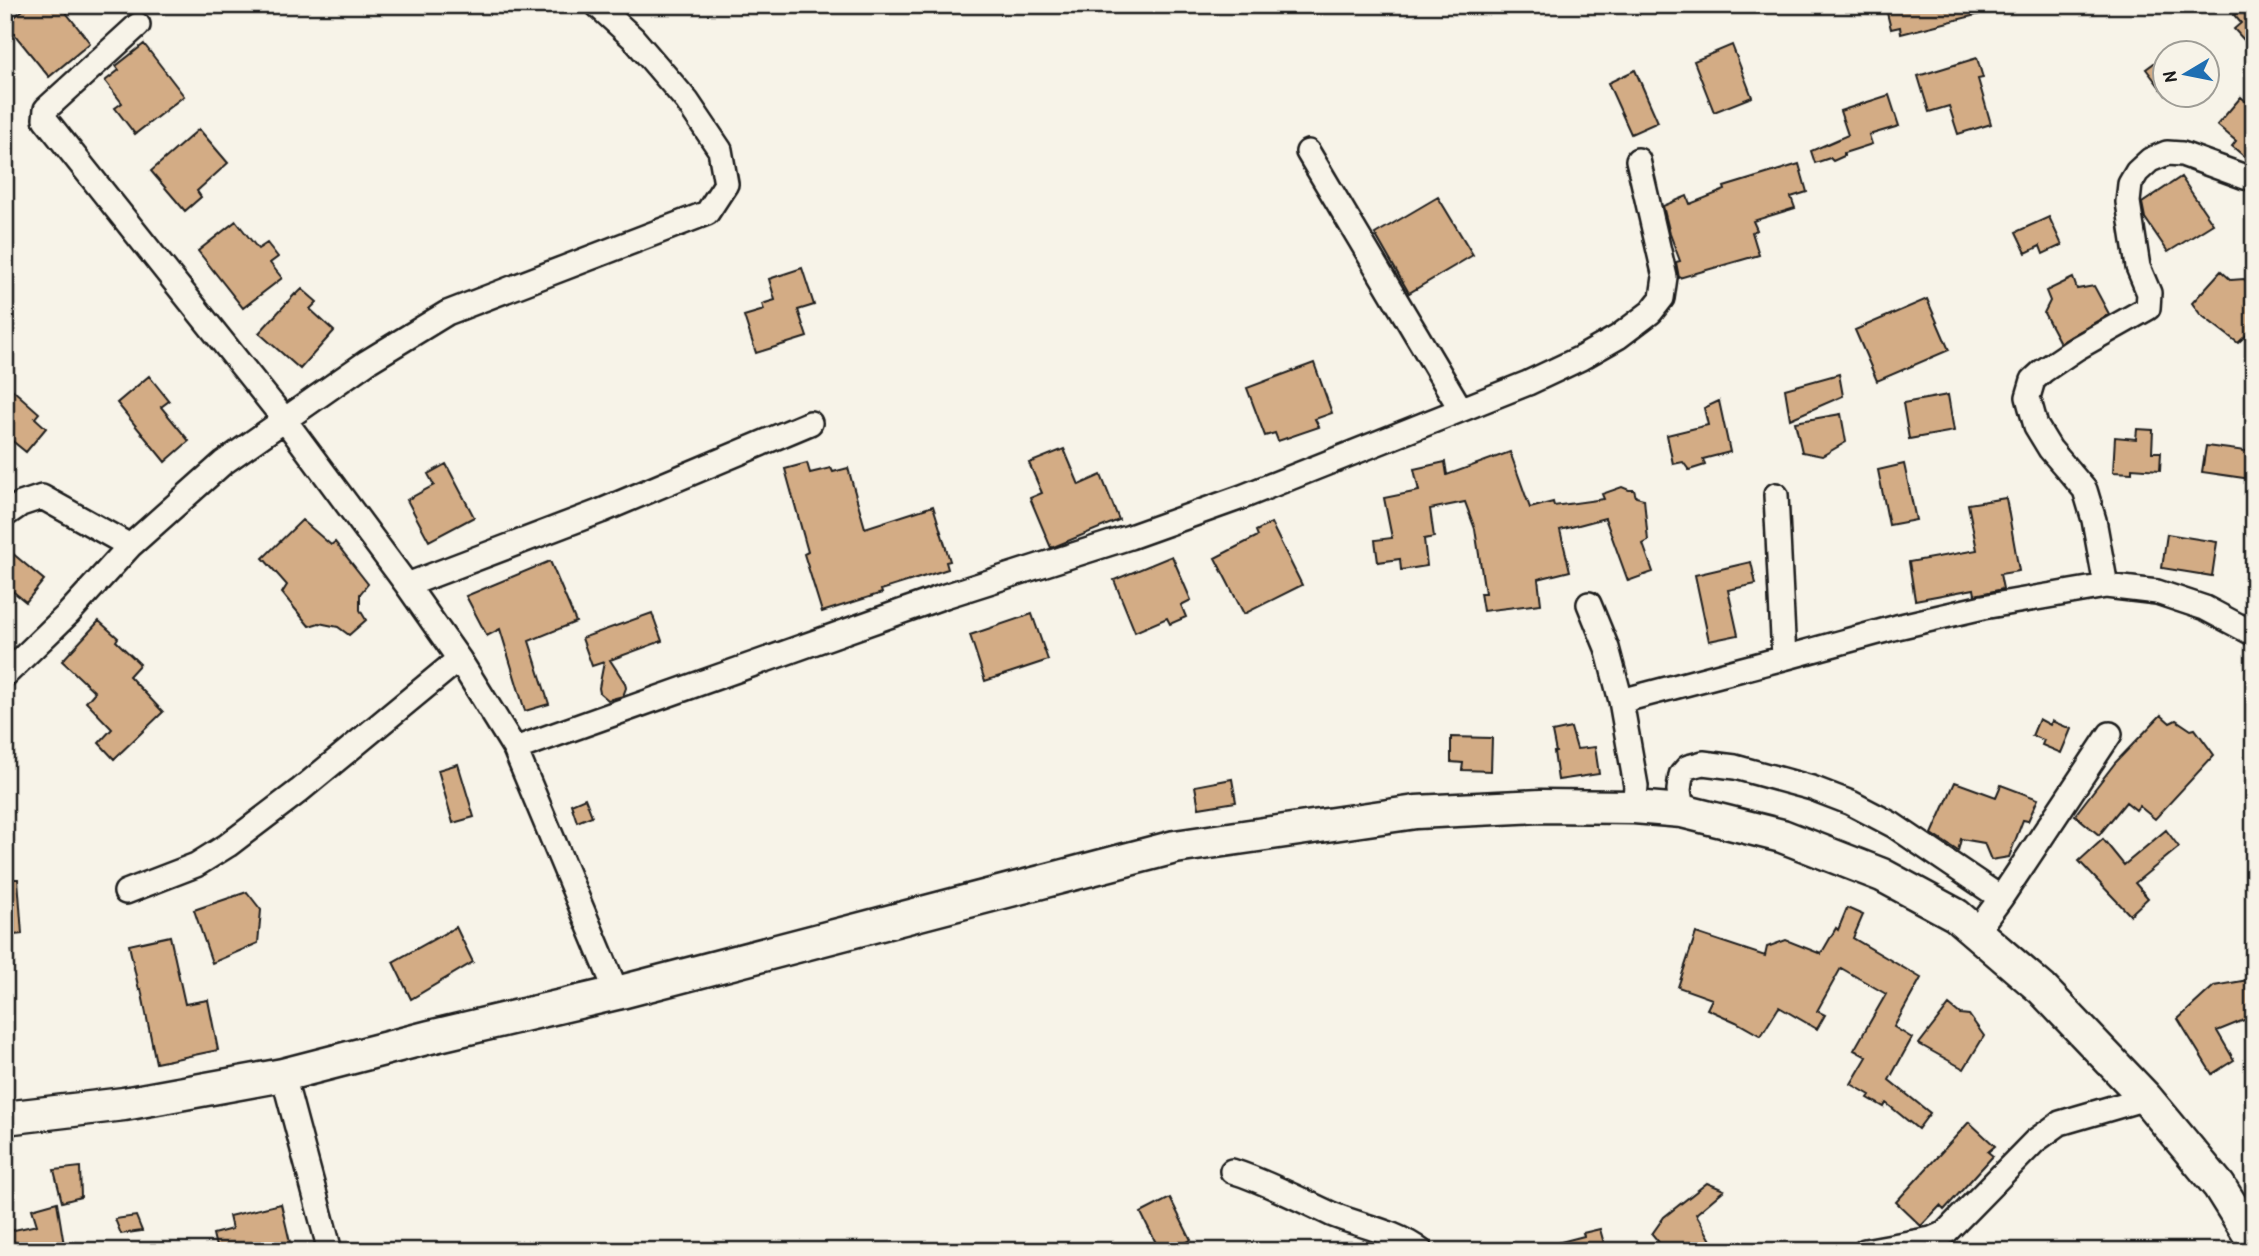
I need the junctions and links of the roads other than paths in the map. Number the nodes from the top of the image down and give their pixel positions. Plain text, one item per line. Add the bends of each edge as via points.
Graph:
1 (597, 5) edge
2 (138, 25) dead end
3 (1308, 152) dead end
4 (1638, 160) dead end
5 (2254, 178) edge
6 (1460, 408) junction
7 (284, 419) junction
8 (810, 423) dead end
9 (1776, 495) dead end
10 (5, 515) edge
11 (130, 546) junction
12 (407, 585) junction
13 (2106, 586) junction
14 (1589, 604) dead end
15 (2254, 634) edge
16 (1784, 658) junction
17 (459, 659) junction
18 (5, 675) edge
19 (1621, 701) junction
20 (2110, 734) dead end
21 (515, 749) junction
22 (1634, 807) junction
23 (1682, 811) junction
24 (126, 892) dead end
25 (2001, 898) junction
26 (1976, 932) junction
27 (617, 993) junction
28 (283, 1075) junction
29 (2146, 1098) junction
30 (5, 1118) edge
31 (1232, 1171) dead end
32 (2254, 1242) edge
33 (1930, 1245) edge
34 (330, 1251) edge
35 (1421, 1251) edge
36 (1865, 1251) edge

1 - 7 street via 633,37 720,149 726,184 707,213 447,313
2 - 7 street via 46,109 45,119
3 - 6 street
4 - 6 street via 1665,277 1662,298 1651,312 1581,358
5 - 13 street via 2182,154 2167,153 2150,160 2130,184 2128,202 2138,267 2149,293 2148,308 2033,380 2028,397 2036,426 2085,489
6 - 21 street via 1242,497 919,605
7 - 11 street via 223,463
7 - 12 street
8 - 12 street via 601,511
9 - 16 street
10 - 11 street via 42,497
11 - 18 street
12 - 17 street
13 - 15 street via 2157,592 2205,608
13 - 16 street via 1983,607
14 - 19 street
16 - 19 street
17 - 21 street
17 - 24 street via 228,845 196,865
19 - 22 street via 1636,786
20 - 25 street
21 - 27 street
22 - 23 street
22 - 27 street via 1416,812 1175,847
23 - 25 street via 1681,775 1688,767 1703,763 1735,767 1850,803 1894,825
23 - 26 street via 1782,836 1882,876 1956,915
25 - 26 street
26 - 29 street via 2042,989
27 - 28 street
28 - 30 street via 124,1104
28 - 34 street
29 - 32 street via 2219,1186
29 - 33 street via 2060,1124 2035,1141
31 - 35 street via 1390,1234
33 - 36 street

